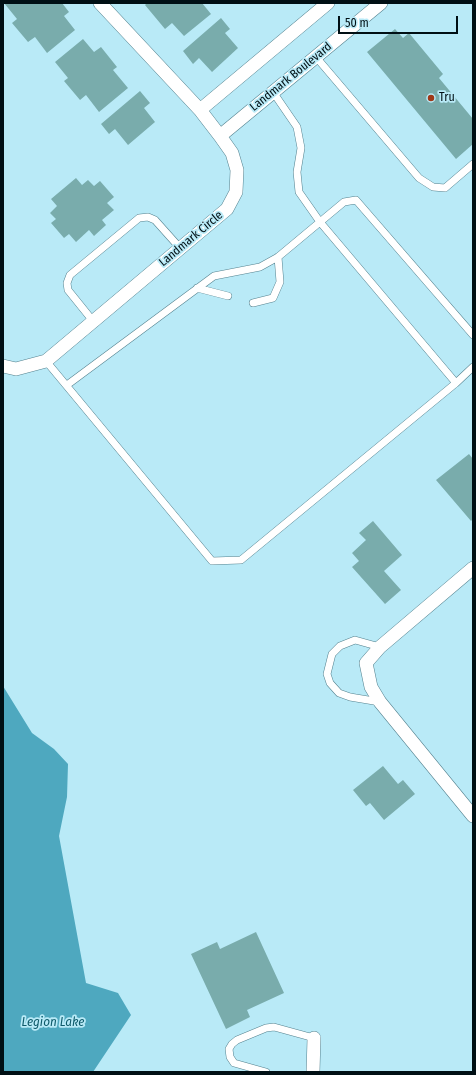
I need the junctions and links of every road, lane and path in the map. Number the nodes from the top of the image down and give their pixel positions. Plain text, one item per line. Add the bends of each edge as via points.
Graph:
1 (100, 3) edge
2 (328, 3) edge
3 (381, 3) edge
4 (316, 57) junction
5 (273, 92) junction
6 (200, 110) junction
7 (220, 136) junction
8 (473, 164) edge
9 (320, 222) junction
10 (180, 248) junction
11 (278, 257) junction
12 (197, 288) junction
13 (228, 296) dead end
14 (254, 303) dead end
15 (93, 321) junction
16 (473, 335) edge
17 (46, 361) junction
18 (3, 366) edge
19 (473, 367) edge
20 (456, 383) junction
21 (67, 385) junction
22 (473, 568) edge
23 (380, 647) junction
24 (380, 702) junction
25 (473, 816) edge
26 (314, 1038) joint
27 (266, 1072) edge
28 (313, 1072) edge

1 - 6 street, Landmark Circle
2 - 6 street
3 - 4 street, Landmark Boulevard
4 - 5 street, Landmark Boulevard
4 - 8 lane via 419,178 433,187 445,188
5 - 7 street, Landmark Boulevard
5 - 9 lane via 297,127 301,148 297,172 299,192
6 - 7 street, Landmark Circle
7 - 10 street, Landmark Circle via 232,153 237,170 236,192 227,209
9 - 11 lane
9 - 16 lane via 344,202 356,200
9 - 20 lane
10 - 15 street, Landmark Circle
10 - 15 lane via 155,220 148,216 139,218 70,275 68,290
11 - 12 lane via 260,267 214,276
11 - 14 lane via 280,282 273,298
12 - 13 lane
12 - 21 lane
15 - 17 street, Landmark Circle
17 - 18 street, Landmark Circle via 16,369
17 - 21 lane
19 - 20 lane
20 - 21 lane via 241,560 212,561
22 - 23 street
23 - 24 street via 366,663 371,687
23 - 24 lane via 355,640 340,646 332,654 327,674 330,683 339,693
24 - 25 street
26 - 27 lane via 274,1027 266,1028 232,1044 229,1049 234,1063
26 - 28 street

